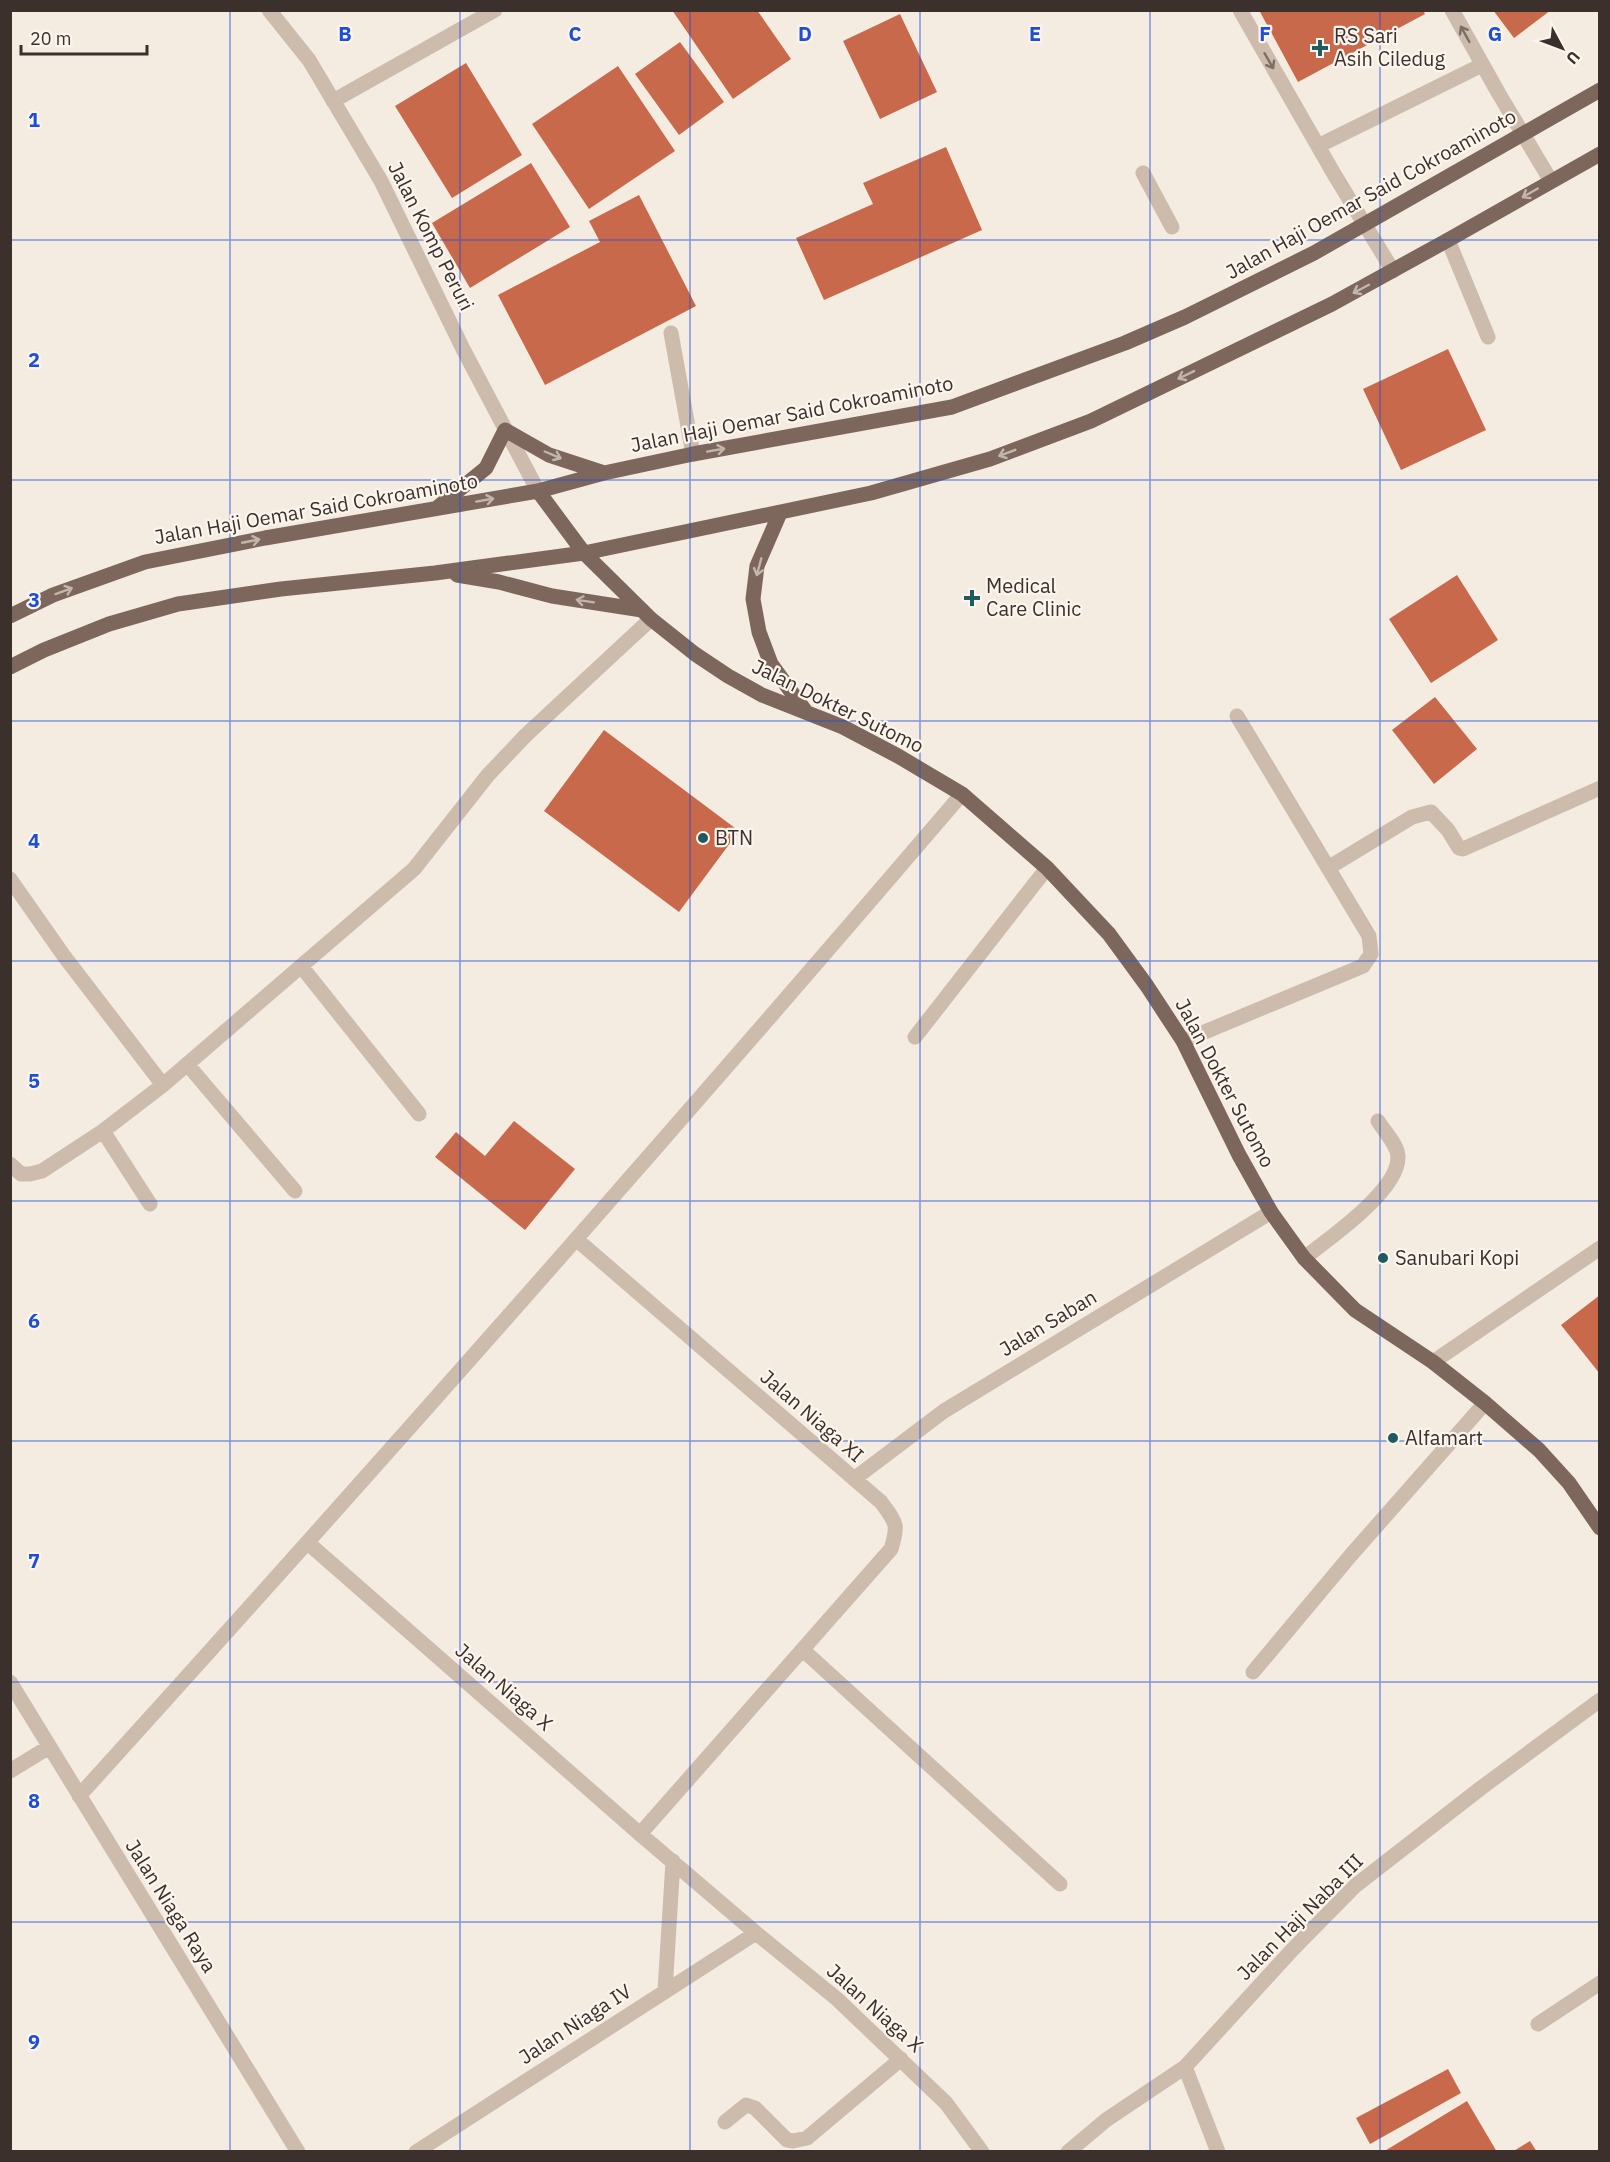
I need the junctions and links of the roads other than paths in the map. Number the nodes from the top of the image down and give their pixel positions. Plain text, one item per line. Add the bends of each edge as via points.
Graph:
1 (269, 10) edge
2 (495, 10) edge
3 (1240, 10) edge
4 (1452, 10) edge
5 (1482, 64) junction
6 (1599, 90) edge
7 (333, 101) junction
8 (1523, 135) junction
9 (1318, 147) junction
10 (1599, 154) edge
11 (1143, 173) dead end
12 (1551, 181) junction
13 (1364, 226) junction
14 (1172, 227) dead end
15 (1448, 240) junction
16 (1393, 271) junction
17 (671, 333) dead end
18 (1488, 337) dead end
19 (505, 430) junction
20 (693, 454) junction
21 (604, 473) junction
22 (538, 491) junction
23 (436, 508) junction
24 (780, 513) junction
25 (584, 553) junction
26 (435, 573) junction
27 (647, 614) junction
28 (10, 615) edge
29 (10, 667) edge
30 (806, 712) junction
31 (1237, 716) dead end
32 (1599, 788) edge
33 (962, 794) junction
34 (1047, 868) junction
35 (1328, 868) junction
36 (10, 879) edge
37 (301, 966) junction
38 (915, 1037) dead end
39 (1183, 1041) junction
40 (187, 1064) junction
41 (163, 1085) junction
42 (418, 1114) dead end
43 (1378, 1121) dead end
44 (103, 1131) junction
45 (10, 1164) edge
46 (295, 1191) dead end
47 (150, 1204) dead end
48 (1271, 1212) junction
49 (576, 1239) junction
50 (1599, 1248) edge
51 (1304, 1258) junction
52 (1433, 1362) junction
53 (1485, 1403) junction
54 (854, 1479) junction
55 (1599, 1528) edge
56 (308, 1543) junction
57 (803, 1650) junction
58 (1253, 1672) dead end
59 (10, 1682) edge
60 (1599, 1700) edge
61 (50, 1747) junction
62 (10, 1771) edge
63 (79, 1796) junction
64 (640, 1834) junction
65 (673, 1861) junction
66 (1060, 1884) dead end
67 (756, 1933) junction
68 (1599, 1983) edge
69 (665, 1991) junction
70 (1538, 2024) dead end
71 (901, 2060) junction
72 (1185, 2067) junction
73 (725, 2122) dead end
74 (298, 2151) edge
75 (416, 2151) edge
76 (982, 2151) edge
77 (1068, 2151) edge
78 (1218, 2151) edge

1 - 7 street, Jalan Komp Peruri via 309,60
2 - 7 street
3 -> 9 street
5 -> 4 street
5 - 8 street
5 - 9 street
6 - 8 main road, Jalan Haji Oemar Said Cokroaminoto
7 - 19 street, Jalan Komp Peruri via 381,181
8 - 12 street
8 - 13 main road, Jalan Haji Oemar Said Cokroaminoto
9 - 13 street
10 - 12 main road
11 - 14 street
12 -> 15 main road
13 - 16 street
20 -> 13 main road, Jalan Haji Oemar Said Cokroaminoto via 952,407 1135,339
15 - 16 main road
15 - 18 street
16 -> 24 main road via 1091,421 990,459 871,493
17 - 20 street
19 -> 21 main road via 549,455
19 - 22 street, Jalan Komp Peruri
19 - 23 main road via 486,468
20 - 21 main road, Jalan Haji Oemar Said Cokroaminoto
21 - 22 main road, Jalan Haji Oemar Said Cokroaminoto
23 -> 22 main road, Jalan Haji Oemar Said Cokroaminoto
22 - 25 main road, Jalan Dokter Sutomo
28 -> 23 main road, Jalan Haji Oemar Said Cokroaminoto via 145,562
24 - 25 main road
24 -> 30 main road via 757,566 753,599 759,632 771,664
25 - 26 main road
25 - 27 main road, Jalan Dokter Sutomo
27 -> 26 main road via 478,578
26 - 29 main road via 178,604 109,624
27 - 30 main road, Jalan Dokter Sutomo via 728,676 762,695
27 - 37 street via 488,775 414,869
30 - 33 main road, Jalan Dokter Sutomo via 843,727
31 - 35 street
32 - 35 street via 1463,849 1437,816 1426,812
33 - 34 main road, Jalan Dokter Sutomo
33 - 49 street
34 - 38 street
34 - 39 main road, Jalan Dokter Sutomo via 1109,934
35 - 39 street via 1369,936 1368,961
36 - 41 street
37 - 40 street
37 - 42 street
39 - 48 main road, Jalan Dokter Sutomo
40 - 41 street
40 - 46 street
41 - 44 street
43 - 51 street via 1399,1158 1390,1180 1359,1216
44 - 45 street via 42,1171 21,1174
44 - 47 street
48 - 51 main road, Jalan Dokter Sutomo
48 - 54 street, Jalan Saban via 944,1411
49 - 54 street, Jalan Niaga XI
49 - 56 street
50 - 52 street
51 - 52 main road, Jalan Dokter Sutomo via 1355,1310
52 - 53 main road, Jalan Dokter Sutomo
53 - 55 main road, Jalan Dokter Sutomo via 1539,1450 1569,1483
53 - 58 street
54 - 57 street, Jalan Niaga XI via 881,1502 897,1530 891,1549
56 - 63 street
56 - 64 street, Jalan Niaga X
57 - 64 street, Jalan Niaga XI
57 - 66 street
59 - 61 street, Jalan Niaga Raya
60 - 72 street, Jalan Haji Naba III via 1354,1886
61 - 62 street
61 - 63 street, Jalan Niaga Raya
63 - 74 street, Jalan Niaga Raya
64 - 65 street, Jalan Niaga X
65 - 67 street, Jalan Niaga X
65 - 69 street
67 - 69 street, Jalan Niaga IV
67 - 71 street, Jalan Niaga X via 837,1999
68 - 70 street
69 - 75 street, Jalan Niaga IV
71 - 73 street via 807,2138 787,2140 755,2108 746,2105
71 - 76 street, Jalan Niaga X via 946,2103
72 - 77 street, Jalan Haji Naba III via 1106,2120
72 - 78 street

